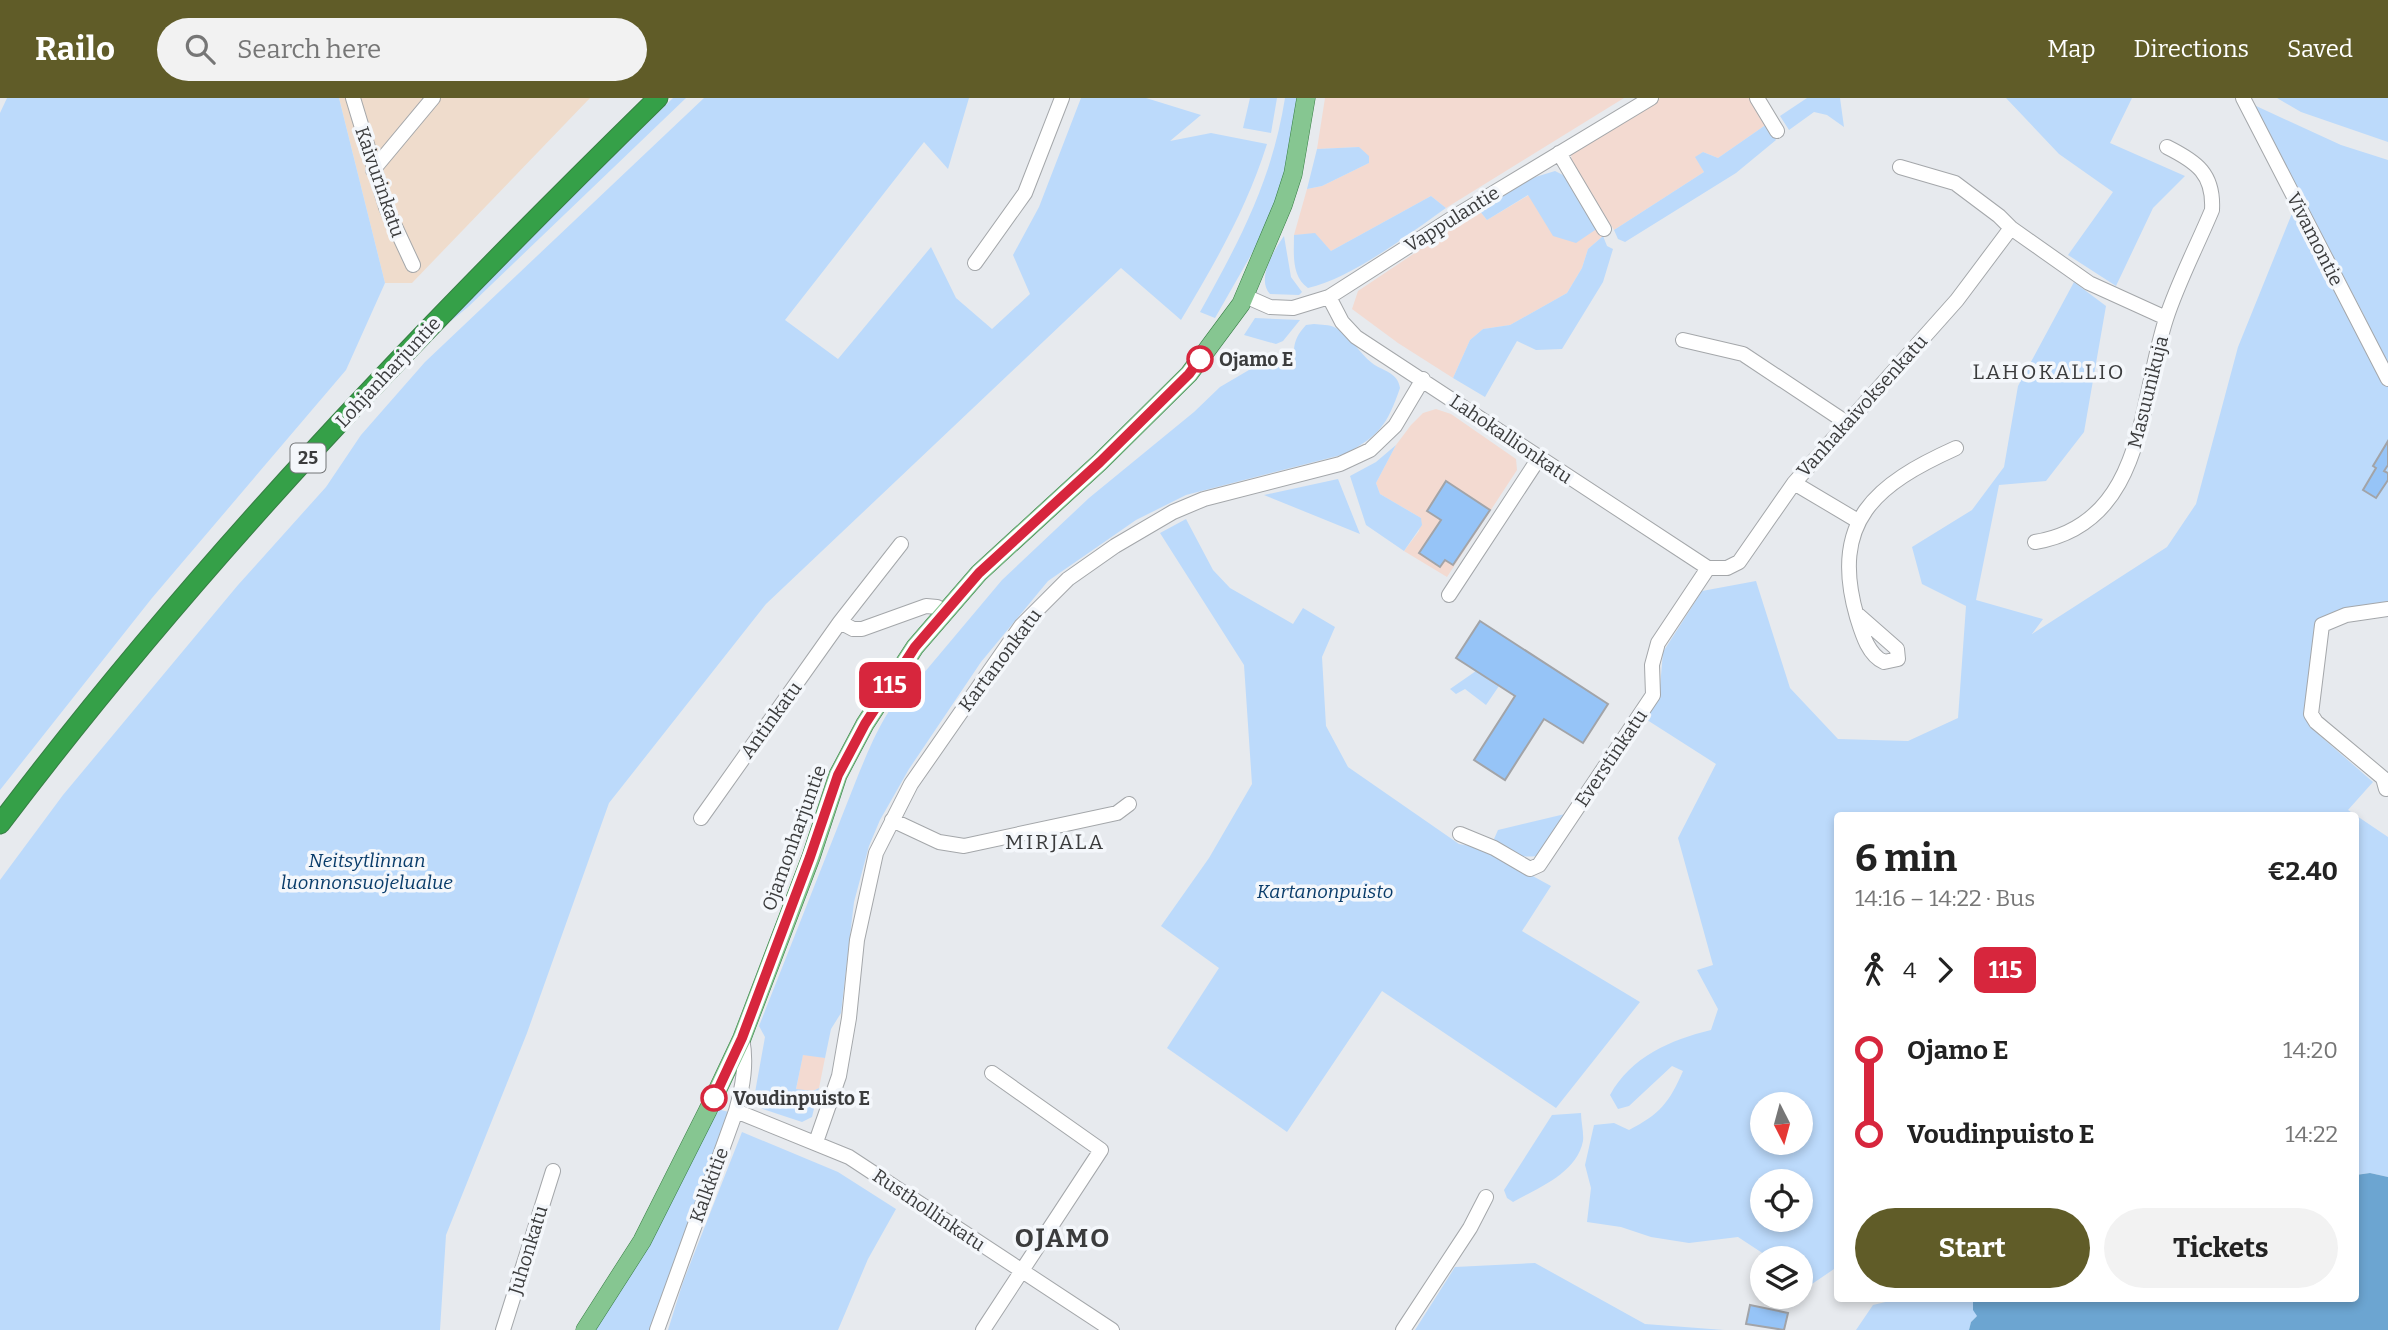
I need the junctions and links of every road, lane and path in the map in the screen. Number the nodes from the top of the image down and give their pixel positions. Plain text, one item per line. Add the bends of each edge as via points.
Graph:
1 (353, 98) edge
2 (433, 98) edge
3 (656, 98) edge
4 (1062, 98) edge
5 (1306, 98) edge
6 (1651, 98) edge
7 (1756, 98) edge
8 (2243, 98) edge
9 (1777, 131) dead end
10 (2167, 147) dead end
11 (1559, 153) junction
12 (1900, 167) dead end
13 (373, 170) junction
14 (2011, 228) junction
15 (1604, 229) dead end
16 (975, 263) dead end
17 (413, 265) dead end
18 (1245, 296) junction
19 (1329, 297) junction
20 (2166, 318) junction
21 (1683, 340) dead end
22 (1423, 379) junction
23 (2388, 379) edge
24 (1847, 423) junction
25 (1956, 449) dead end
26 (1539, 458) junction
27 (1794, 483) junction
28 (1858, 521) junction
29 (2035, 542) dead end
30 (901, 544) dead end
31 (1708, 568) junction
32 (1449, 595) dead end
33 (2388, 609) edge
34 (945, 611) junction
35 (1856, 613) dead end
36 (840, 622) junction
37 (2386, 789) dead end
38 (1129, 804) dead end
39 (701, 818) dead end
40 (892, 820) junction
41 (0, 824) edge
42 (1460, 834) dead end
43 (742, 1038) junction
44 (992, 1073) dead end
45 (736, 1111) junction
46 (816, 1142) junction
47 (553, 1171) dead end
48 (1486, 1197) dead end
49 (1023, 1272) junction
50 (503, 1330) edge
51 (585, 1330) edge
52 (657, 1330) edge
53 (983, 1330) edge
54 (1112, 1330) edge
55 (1403, 1330) edge

1 - 13 street, Kaivurinkatu
2 - 13 street
3 - 41 highway, Lohjanharjuntie / 25 via 453,303 261,508 51,756
4 - 16 street via 1025,192
5 - 18 main road, Ojamonharjuntie via 1293,174
6 - 11 street, Vappulantie
7 - 9 street
8 - 23 street, Vivamontie
10 - 20 street, Masuunikuja via 2192,160 2208,179 2213,194 2212,210
11 - 15 street
11 - 19 street, Vappulantie
12 - 14 street via 1955,183
13 - 17 street, Kaivurinkatu
14 - 20 street via 2089,283
14 - 24 street, Vanhakaivoksenkatu via 1957,300
18 - 19 street, Vappulantie via 1270,307 1293,307
18 - 34 main road, Ojamonharjuntie via 1189,374 979,573
19 - 22 street, Lahokallionkatu via 1342,323 1356,337
20 - 29 street, Masuunikuja via 2137,444 2110,500 2085,523 2057,538
21 - 24 street via 1744,354
22 - 26 street, Lahokallionkatu
22 - 40 street, Kartanonkatu via 1395,426 1370,450 1340,464 1215,496 1173,512 1068,579 1000,654 911,784
24 - 27 street, Vanhakaivoksenkatu
25 - 28 street via 1892,481
26 - 31 street, Lahokallionkatu
26 - 32 street
27 - 28 street
27 - 31 street, Vanhakaivoksenkatu via 1739,562 1727,568
28 - 35 street via 1850,566
30 - 36 street, Antinkatu
31 - 42 street, Everstinkatu via 1658,643 1652,665 1653,695 1539,865 1530,869
33 - 37 street via 2346,615 2322,625 2311,714 2383,778
34 - 36 street via 926,606 862,629
34 - 43 main road, Ojamonharjuntie via 915,647 838,775
36 - 39 street, Antinkatu
38 - 40 street via 1117,813 964,846 939,842
40 - 46 street, Kartanonkatu via 876,853 857,940 839,1076
43 - 45 street, Kalkkitie via 746,1056
43 - 51 main road, Ojamonharjuntie via 642,1241
44 - 49 street via 1101,1150
45 - 46 street, Rusthollinkatu
45 - 52 street, Kalkkitie
46 - 49 street, Rusthollinkatu via 849,1157
47 - 50 street, Juhonkatu
48 - 55 street
49 - 53 street
49 - 54 street, Rusthollinkatu

